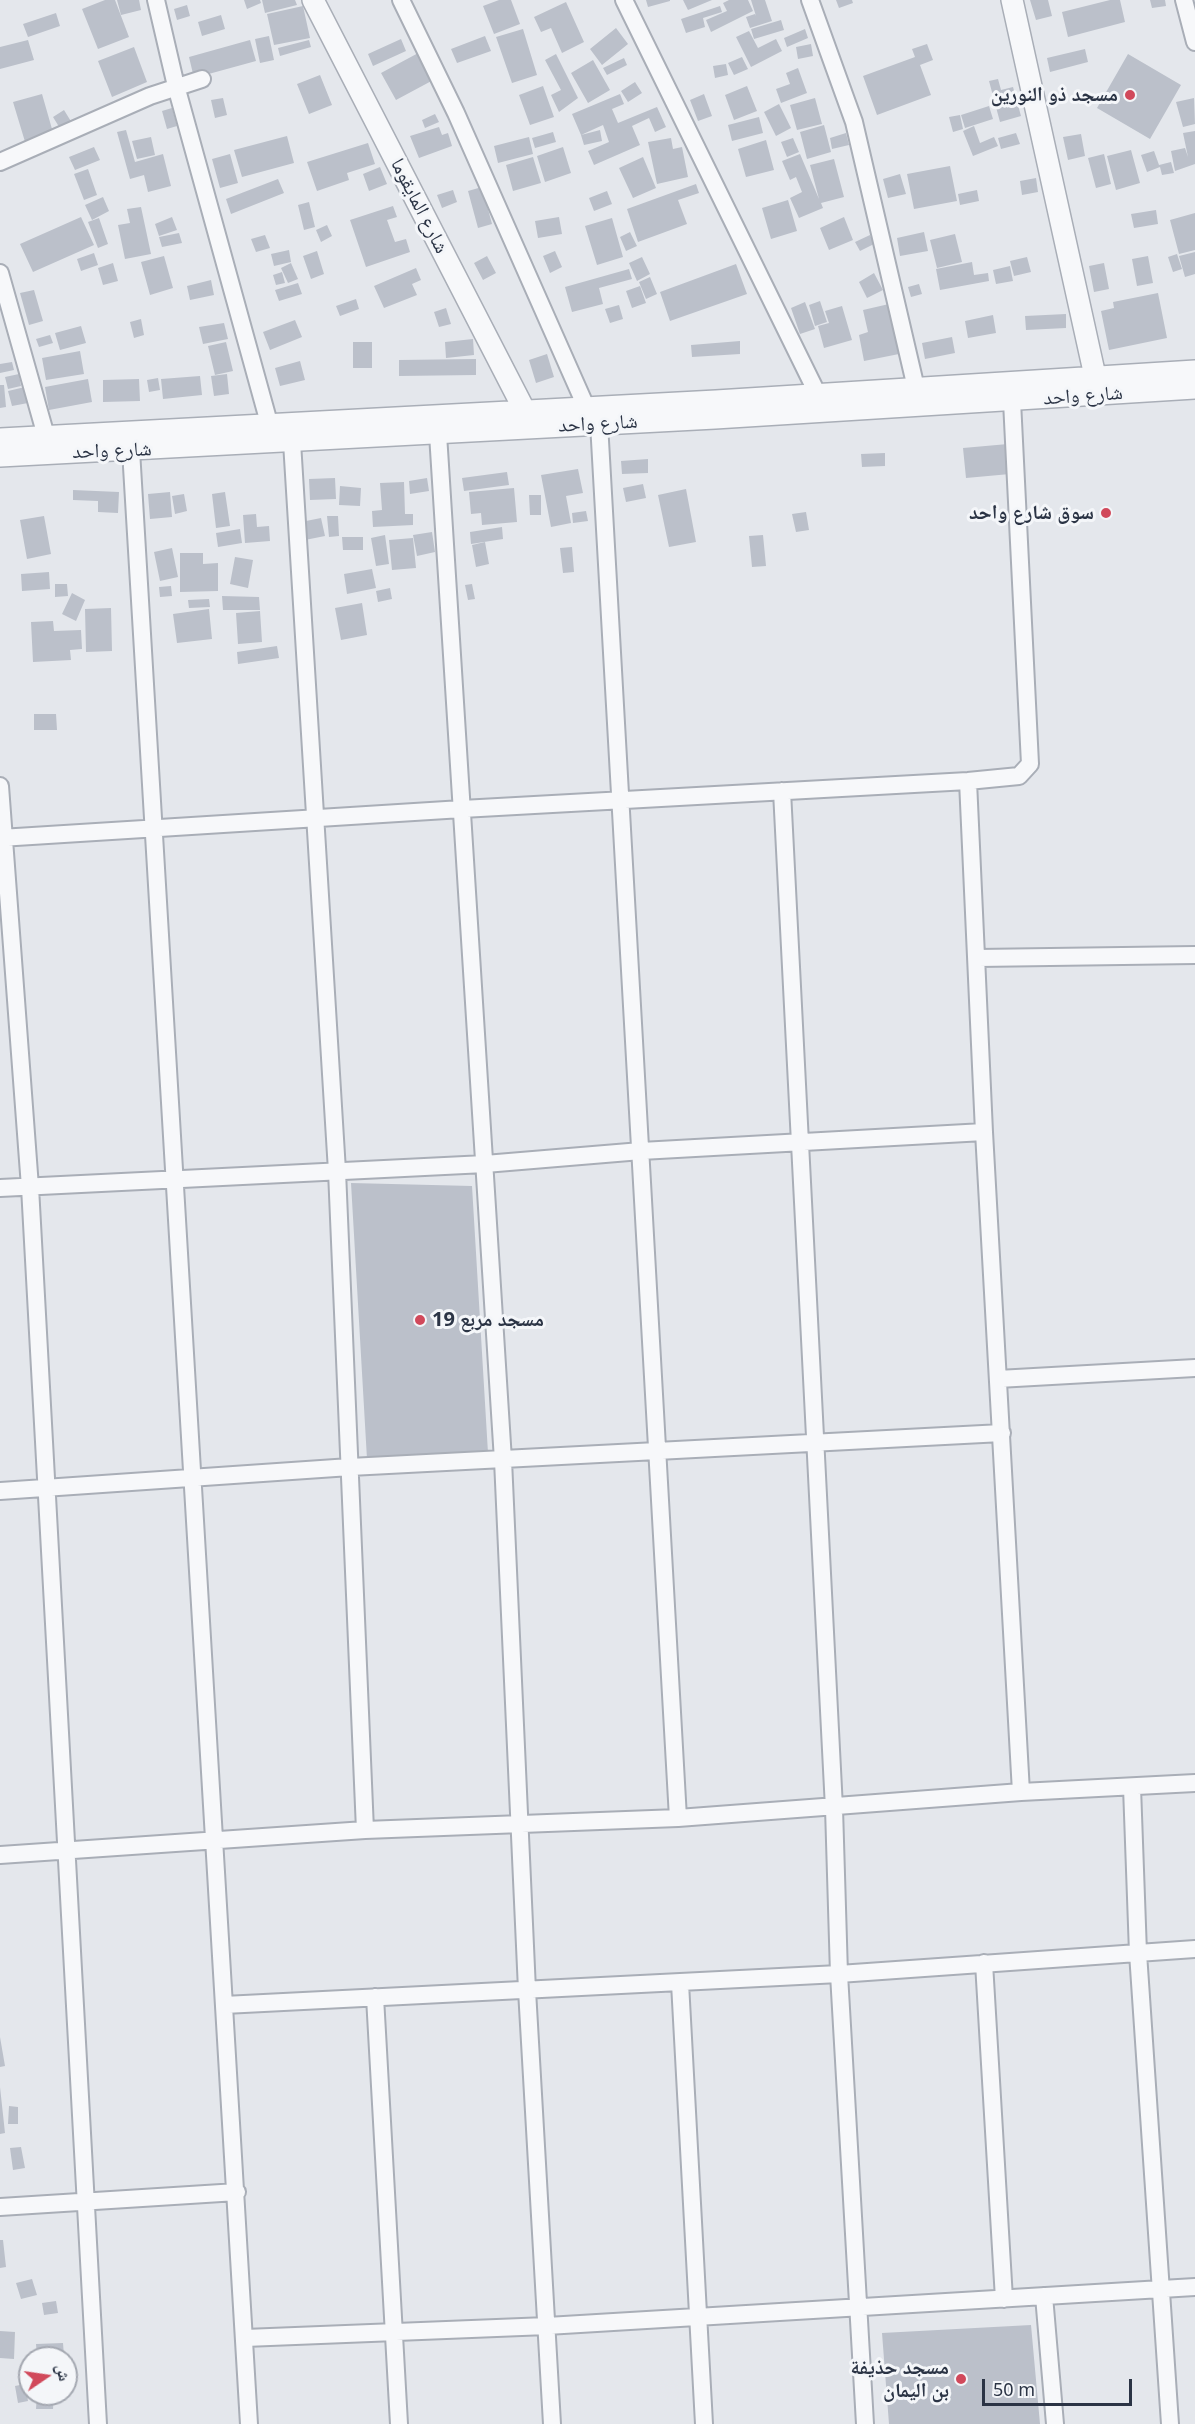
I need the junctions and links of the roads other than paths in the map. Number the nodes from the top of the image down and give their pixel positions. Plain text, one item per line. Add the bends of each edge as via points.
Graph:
1 (156, 0) edge
2 (313, 0) edge
3 (401, 0) edge
4 (624, 0) edge
5 (810, 0) edge
6 (1012, 0) edge
7 (1184, 0) edge
8 (1195, 42) edge
9 (202, 79) dead end
10 (176, 86) junction
11 (0, 162) edge
12 (0, 273) edge
13 (1195, 371) edge
14 (1096, 386) junction
15 (916, 388) junction
16 (1195, 388) edge
17 (818, 394) junction
18 (1012, 401) junction
19 (593, 416) junction
20 (529, 419) junction
21 (269, 423) junction
22 (438, 434) junction
23 (46, 436) junction
24 (0, 439) edge
25 (292, 442) junction
26 (131, 450) junction
27 (0, 456) edge
28 (969, 781) junction
29 (0, 786) edge
30 (782, 791) junction
31 (620, 800) junction
32 (462, 809) junction
33 (314, 819) junction
34 (154, 829) junction
35 (2, 838) edge
36 (1195, 955) edge
37 (978, 958) junction
38 (984, 1132) junction
39 (800, 1143) junction
40 (641, 1151) junction
41 (485, 1164) junction
42 (337, 1171) junction
43 (175, 1182) junction
44 (30, 1186) junction
45 (0, 1188) edge
46 (1195, 1368) edge
47 (998, 1379) junction
48 (1002, 1433) junction
49 (816, 1445) junction
50 (658, 1451) junction
51 (503, 1460) junction
52 (350, 1467) junction
53 (193, 1478) junction
54 (46, 1489) junction
55 (0, 1491) edge
56 (1195, 1783) edge
57 (1132, 1787) junction
58 (1021, 1792) junction
59 (834, 1808) junction
60 (678, 1818) junction
61 (520, 1824) junction
62 (365, 1830) junction
63 (212, 1840) junction
64 (64, 1851) junction
65 (0, 1855) edge
66 (1195, 1949) edge
67 (1138, 1953) junction
68 (984, 1963) junction
69 (839, 1974) junction
70 (680, 1983) junction
71 (527, 1990) junction
72 (375, 1997) junction
73 (224, 2005) junction
74 (237, 2192) junction
75 (88, 2200) junction
76 (0, 2207) edge
77 (1195, 2287) edge
78 (1160, 2289) junction
79 (1044, 2296) junction
80 (1004, 2299) junction
81 (857, 2307) junction
82 (698, 2317) junction
83 (547, 2326) junction
84 (395, 2334) junction
85 (246, 2338) junction
86 (98, 2424) edge
87 (249, 2424) edge
88 (399, 2424) edge
89 (552, 2424) edge
90 (704, 2424) edge
91 (866, 2424) edge
92 (1055, 2424) edge
93 (1170, 2424) edge

1 - 10 street
2 - 20 street, شارع المايقوما
3 - 19 street
4 - 17 street
5 - 15 street via 854,122
6 - 14 street
7 - 8 street
9 - 10 street
10 - 11 street
10 - 21 street
12 - 23 street
13 - 14 street, شارع واحد
14 - 15 street, شارع واحد
14 - 16 street, شارع واحد
14 - 18 street, شارع واحد
15 - 17 street, شارع واحد
17 - 19 street, شارع واحد
18 - 19 street, شارع واحد
18 - 28 street via 1030,765 1019,776
19 - 20 street, شارع واحد
19 - 31 street
20 - 21 street, شارع واحد
20 - 22 street, شارع واحد
21 - 23 street, شارع واحد
22 - 25 street, شارع واحد
22 - 32 street
23 - 24 street, شارع واحد
25 - 26 street, شارع واحد
25 - 33 street
26 - 27 street, شارع واحد
26 - 34 street
28 - 30 street
28 - 37 street
29 - 35 street
30 - 31 street
30 - 39 street
31 - 32 street
31 - 40 street
32 - 33 street
32 - 41 street
33 - 34 street
33 - 42 street
34 - 35 street
34 - 43 street
35 - 44 street
36 - 37 street
37 - 38 street
38 - 39 street
38 - 47 street
39 - 40 street
39 - 49 street
40 - 41 street
40 - 50 street
41 - 42 street
41 - 51 street
42 - 43 street
42 - 52 street
43 - 44 street
43 - 53 street
44 - 45 street
44 - 54 street
46 - 47 street
47 - 48 street
48 - 49 street
48 - 58 street
49 - 50 street
49 - 59 street
50 - 51 street
50 - 60 street
51 - 52 street
51 - 61 street
52 - 53 street
52 - 62 street
53 - 54 street
53 - 63 street
54 - 55 street
54 - 64 street
56 - 57 street
57 - 58 street
57 - 67 street
58 - 59 street
59 - 60 street
59 - 69 street
60 - 61 street
61 - 62 street
61 - 71 street
62 - 63 street
63 - 64 street
63 - 73 street
64 - 65 street
64 - 75 street
66 - 67 street
67 - 68 street
67 - 78 street
68 - 69 street
68 - 80 street
69 - 70 street
69 - 81 street
70 - 71 street
70 - 82 street
71 - 72 street
71 - 83 street
72 - 73 street
72 - 84 street
73 - 74 street
74 - 75 street
74 - 85 street
75 - 76 street
75 - 86 street
77 - 78 street
78 - 79 street
78 - 93 street
79 - 80 street
79 - 92 street
80 - 81 street
81 - 82 street
81 - 91 street
82 - 83 street
82 - 90 street
83 - 84 street
83 - 89 street
84 - 85 street
84 - 88 street
85 - 87 street

